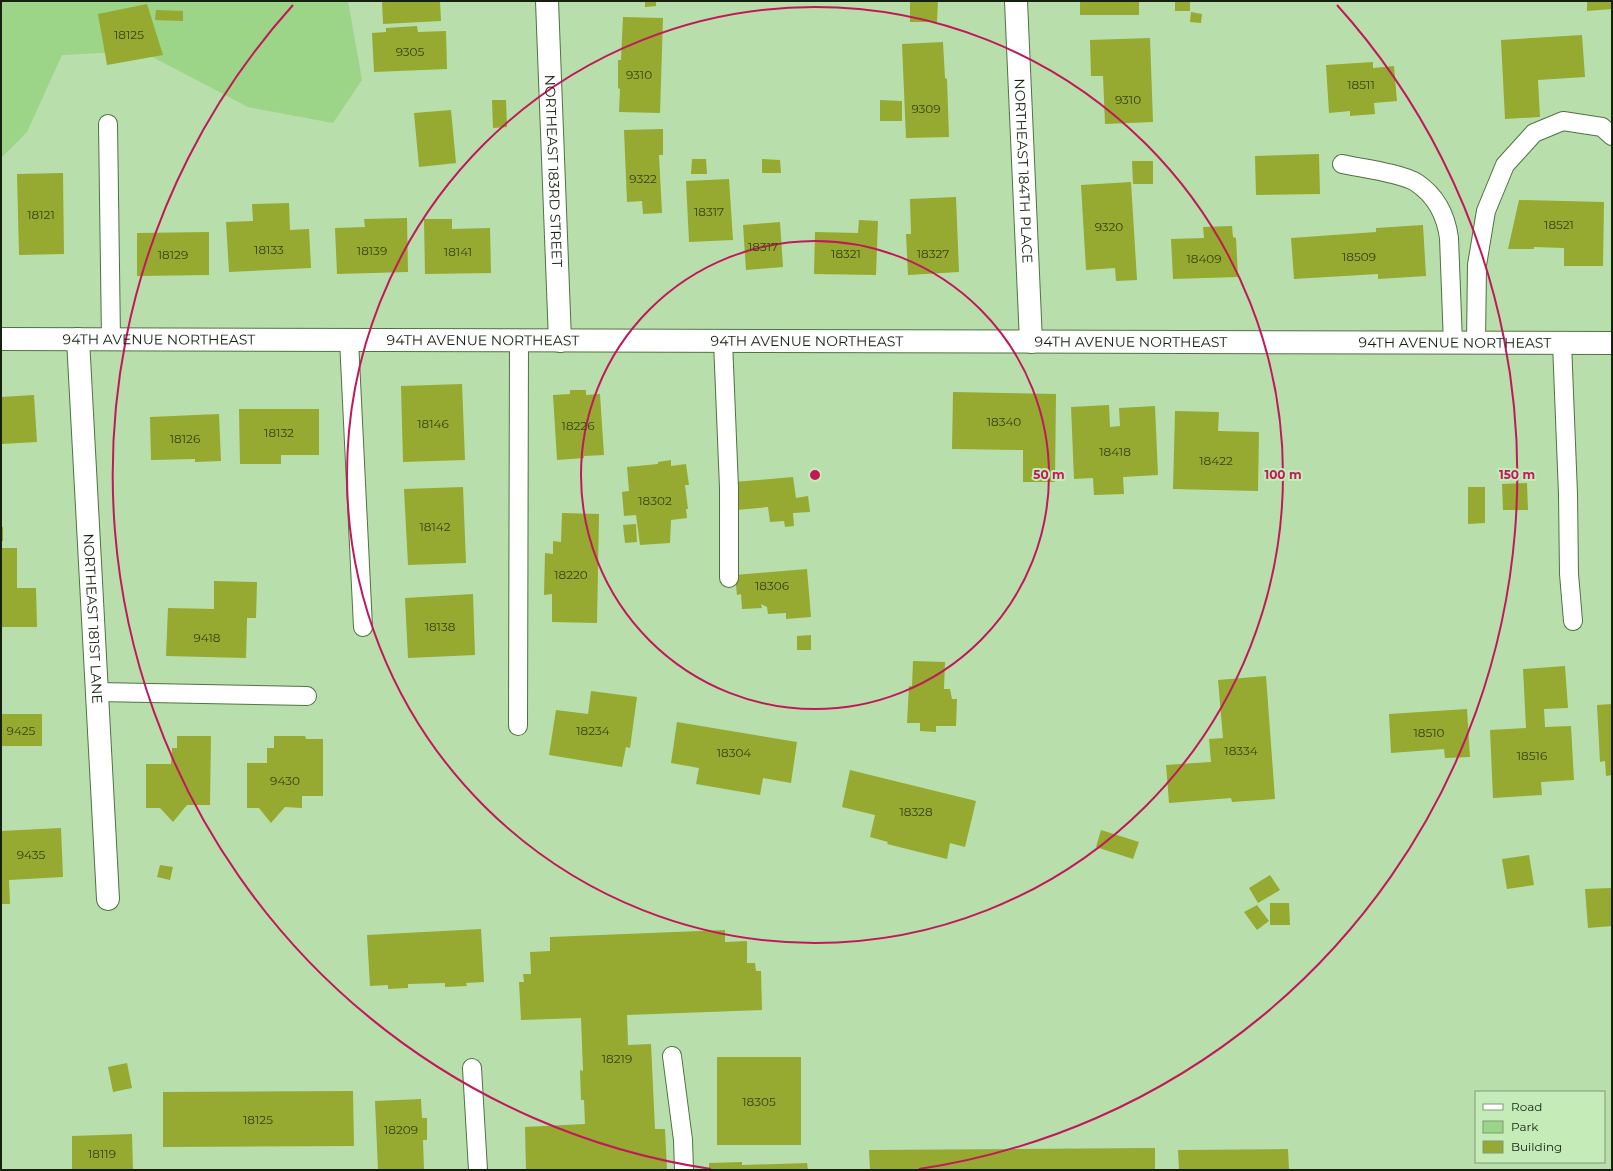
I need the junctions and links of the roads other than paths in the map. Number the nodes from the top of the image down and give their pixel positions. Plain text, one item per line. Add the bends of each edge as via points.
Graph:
1 (547, 1) edge
2 (1016, 1) edge
3 (108, 124) dead end
4 (1612, 136) edge
5 (1342, 164) dead end
6 (1, 339) edge
7 (78, 339) junction
8 (111, 339) junction
9 (349, 340) junction
10 (519, 340) junction
11 (560, 341) junction
12 (723, 341) junction
13 (1031, 342) junction
14 (1453, 343) junction
15 (1476, 343) junction
16 (1562, 343) junction
17 (1612, 344) edge
18 (729, 578) dead end
19 (1574, 621) dead end
20 (363, 627) dead end
21 (97, 692) junction
22 (307, 696) dead end
23 (518, 726) dead end
24 (108, 899) dead end
25 (672, 1056) dead end
26 (472, 1068) dead end
27 (478, 1170) edge
28 (684, 1170) edge

1 - 11 street, NORTHEAST 183RD STREET
2 - 13 street, NORTHEAST 184TH PLACE
3 - 8 lane
4 - 15 lane via 1602,127 1564,121 1534,133 1505,165 1486,211 1477,265
5 - 14 lane via 1404,177 1417,183 1440,208 1447,224 1449,238
6 - 7 street, 94TH AVENUE NORTHEAST
7 - 8 street, 94TH AVENUE NORTHEAST
7 - 21 street, NORTHEAST 181ST LANE
8 - 9 street, 94TH AVENUE NORTHEAST
9 - 10 street, 94TH AVENUE NORTHEAST
9 - 20 lane
10 - 11 street, 94TH AVENUE NORTHEAST
10 - 23 lane
11 - 12 street, 94TH AVENUE NORTHEAST
12 - 13 street, 94TH AVENUE NORTHEAST
12 - 18 lane via 729,488
13 - 14 street, 94TH AVENUE NORTHEAST
14 - 15 street, 94TH AVENUE NORTHEAST
15 - 16 street, 94TH AVENUE NORTHEAST
16 - 17 street, 94TH AVENUE NORTHEAST
16 - 19 lane via 1569,574
21 - 22 lane
21 - 24 street, NORTHEAST 181ST LANE
25 - 28 lane via 683,1140
26 - 27 lane

